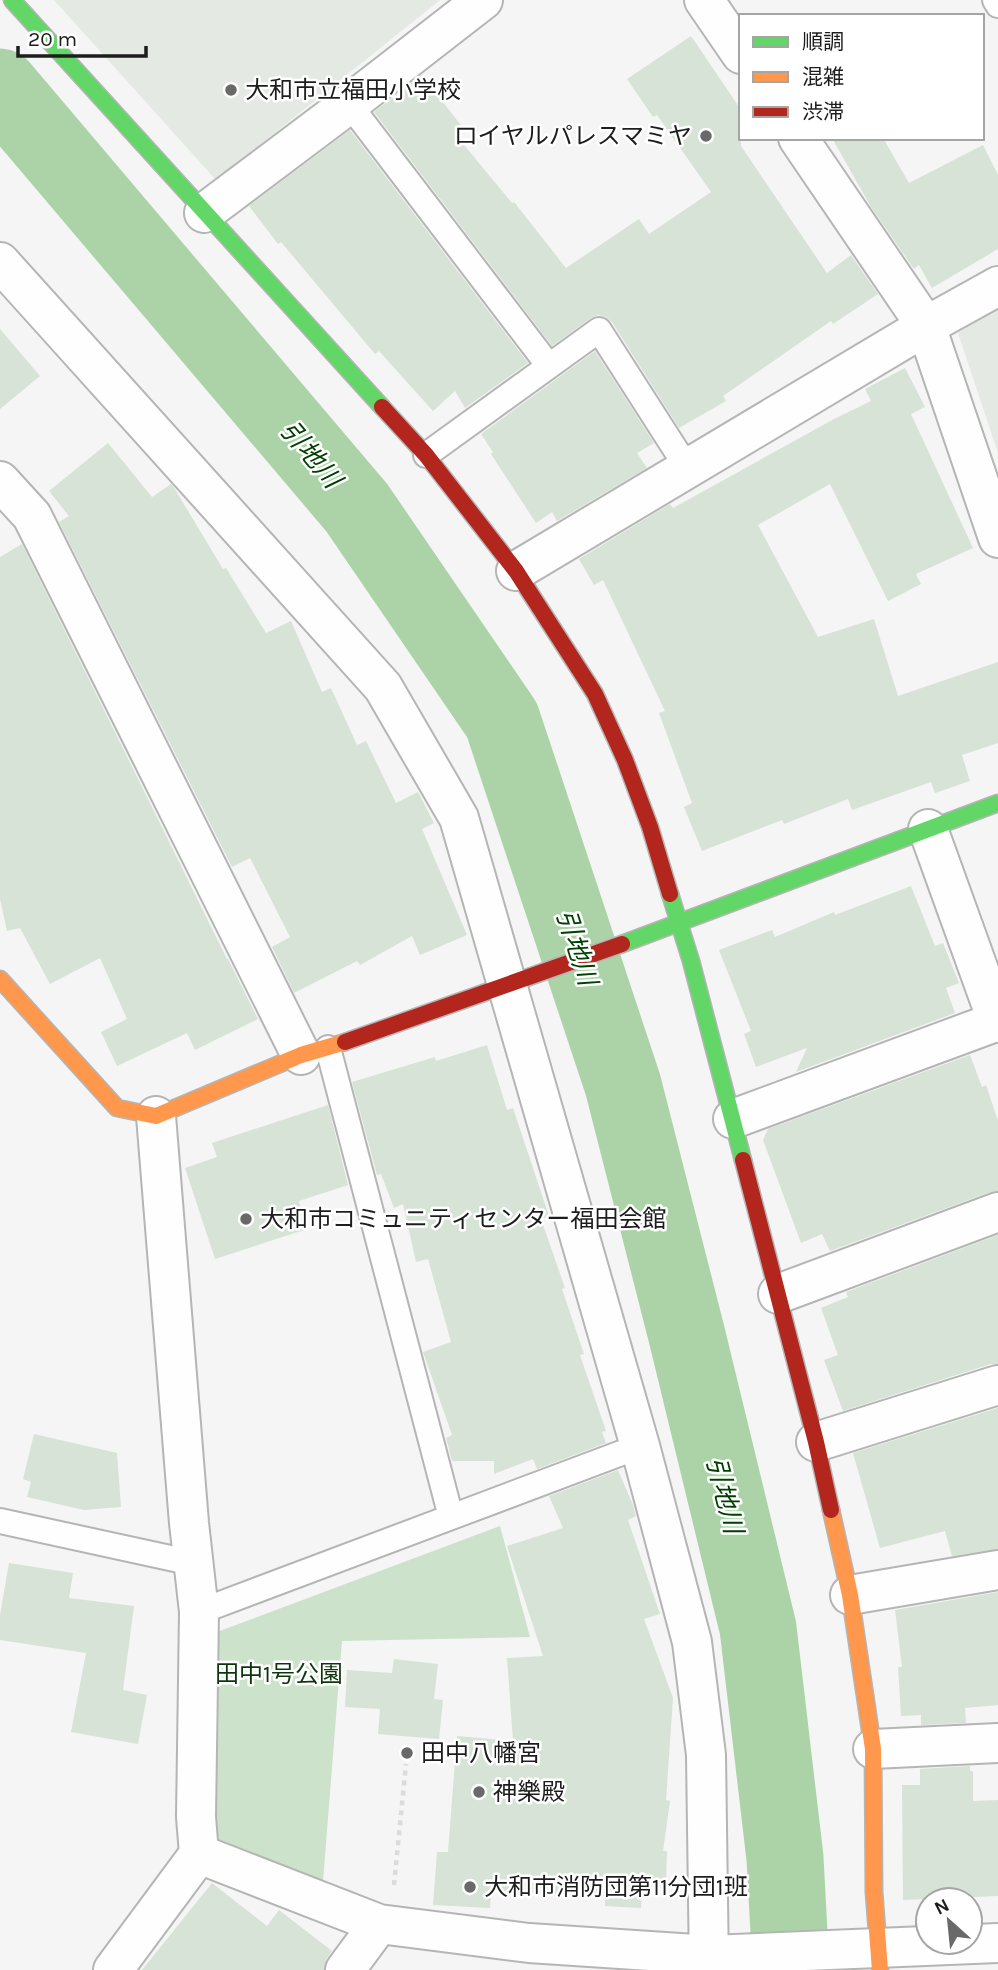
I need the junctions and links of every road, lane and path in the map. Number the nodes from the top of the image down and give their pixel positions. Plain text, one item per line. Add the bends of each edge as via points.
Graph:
1 (12, 0) edge
2 (483, 0) edge
3 (704, 0) edge
4 (739, 51) edge
5 (349, 104) junction
6 (799, 140) edge
7 (204, 213) junction
8 (0, 262) edge
9 (998, 286) edge
10 (926, 326) junction
11 (549, 366) junction
12 (426, 454) junction
13 (688, 469) junction
14 (0, 481) edge
15 (998, 538) edge
16 (516, 571) junction
17 (998, 803) edge
18 (928, 829) junction
19 (680, 922) junction
20 (0, 979) edge
21 (522, 979) junction
22 (998, 1022) edge
23 (314, 1052) junction
24 (156, 1116) junction
25 (733, 1119) junction
26 (998, 1212) edge
27 (778, 1294) junction
28 (998, 1385) edge
29 (816, 1442) junction
30 (640, 1447) junction
31 (451, 1517) junction
32 (0, 1521) edge
33 (193, 1563) junction
34 (998, 1570) edge
35 (850, 1595) junction
36 (199, 1612) junction
37 (998, 1743) edge
38 (873, 1749) junction
39 (406, 1764) dead end
40 (199, 1854) junction
41 (384, 1925) junction
42 (998, 1943) edge
43 (529, 1956) edge
44 (720, 1959) edge
45 (880, 1959) edge
46 (113, 1970) edge
47 (345, 1970) edge

1 - 7 street
2 - 5 street
3 - 4 street
5 - 7 street
5 - 11 lane
6 - 10 street
7 - 12 street
8 - 21 street via 383,687 459,818
9 - 10 street
10 - 13 street
10 - 15 street
11 - 12 lane
11 - 13 lane via 599,330
12 - 16 street
13 - 16 street
14 - 23 street via 32,516
16 - 19 street via 595,694 629,771
17 - 18 street
18 - 19 street
18 - 22 street
19 - 21 street
19 - 25 street
20 - 24 street via 117,1108
21 - 23 street
21 - 30 street
22 - 25 street
23 - 24 street
23 - 31 lane
24 - 33 street
25 - 27 street
26 - 27 street
27 - 29 street
28 - 29 street
29 - 35 street
30 - 31 lane
30 - 44 street via 692,1642 706,1755
31 - 36 lane
32 - 33 lane
33 - 36 street
34 - 35 street
35 - 38 street
36 - 40 street
37 - 38 street
38 - 45 street via 874,1892
39 - 41 path
40 - 41 street
40 - 46 street
41 - 43 street
41 - 47 street
42 - 45 street
43 - 44 street
44 - 45 street via 831,1950

